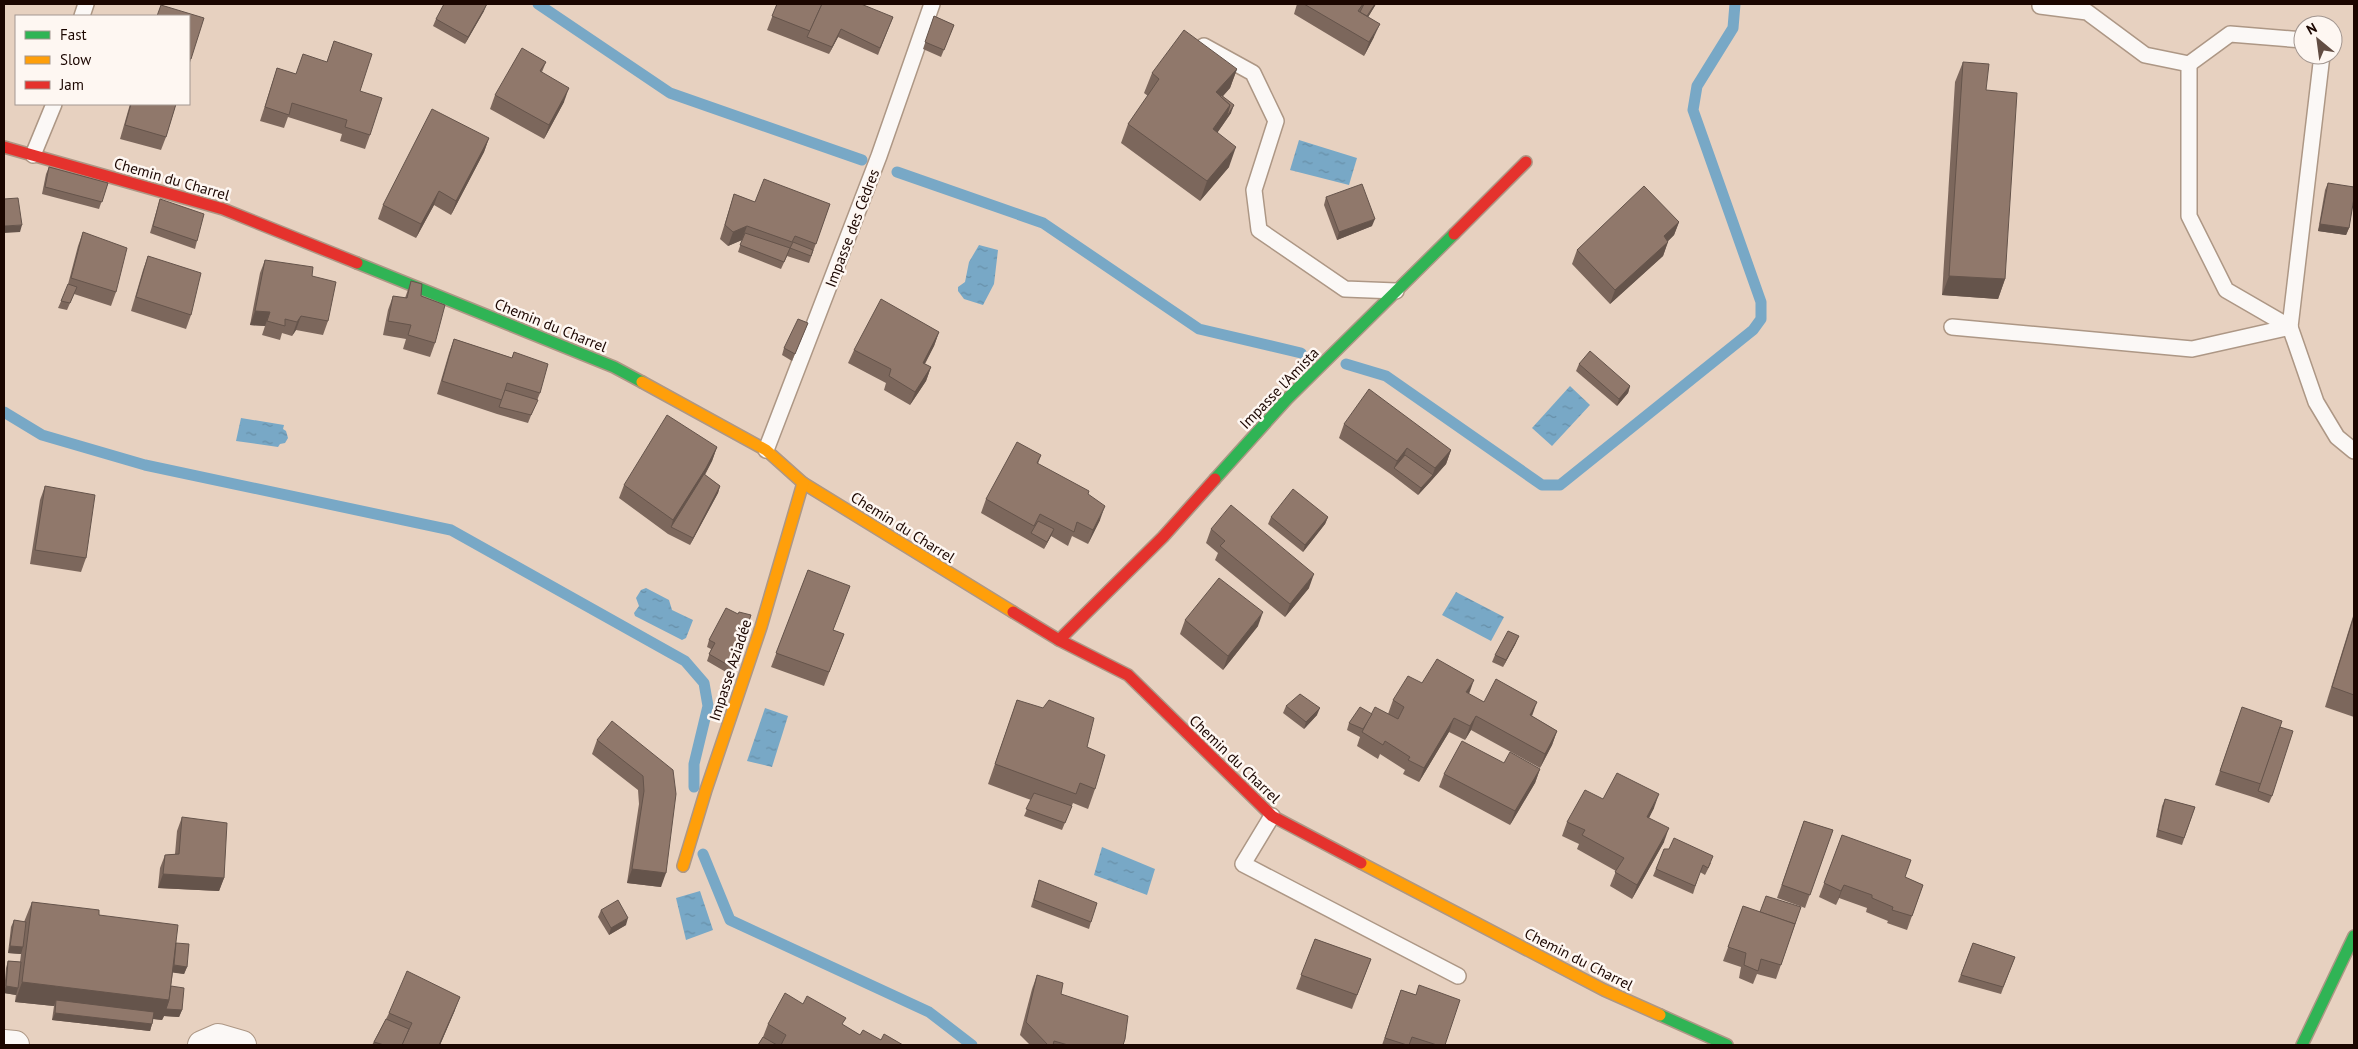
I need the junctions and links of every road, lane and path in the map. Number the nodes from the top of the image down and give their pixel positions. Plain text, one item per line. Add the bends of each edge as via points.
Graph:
1 (932, 4) edge
2 (2040, 6) dead end
3 (2293, 39) edge
4 (1204, 46) edge
5 (2189, 64) junction
6 (2321, 65) edge
7 (54, 105) edge
8 (4, 147) edge
9 (33, 155) junction
10 (1526, 162) dead end
11 (1396, 291) junction
12 (1952, 327) dead end
13 (2290, 327) junction
14 (766, 450) junction
15 (2354, 451) edge
16 (803, 483) junction
17 (1059, 640) junction
18 (1272, 816) junction
19 (683, 866) dead end
20 (2354, 936) edge
21 (1458, 976) dead end
22 (4, 1044) edge
23 (15, 1045) edge
24 (202, 1045) edge
25 (242, 1045) edge
26 (1727, 1045) edge
27 (2302, 1045) edge

1 - 14 lane, Impasse des Cèdres via 879,156
2 - 5 lane via 2087,12 2145,55
3 - 5 lane via 2230,34
4 - 11 lane via 1253,74 1276,121 1254,190 1259,230 1345,289
5 - 13 lane via 2189,216 2226,290
6 - 13 lane
7 - 9 lane
8 - 9 street, Chemin du Charrel
9 - 14 street, Chemin du Charrel via 232,212 614,366
10 - 11 street, Impasse l'Amista
11 - 17 street, Impasse l'Amista via 1287,399 1163,537
12 - 13 lane via 2192,348
13 - 15 lane via 2316,402 2337,437
14 - 16 street, Chemin du Charrel
16 - 17 street, Chemin du Charrel
16 - 19 street, Impasse Aziadée via 761,627
17 - 18 street, Chemin du Charrel via 1128,675
18 - 21 lane via 1243,864
18 - 26 street, Chemin du Charrel via 1604,990
20 - 27 street
22 - 23 street
24 - 25 street via 218,1038

